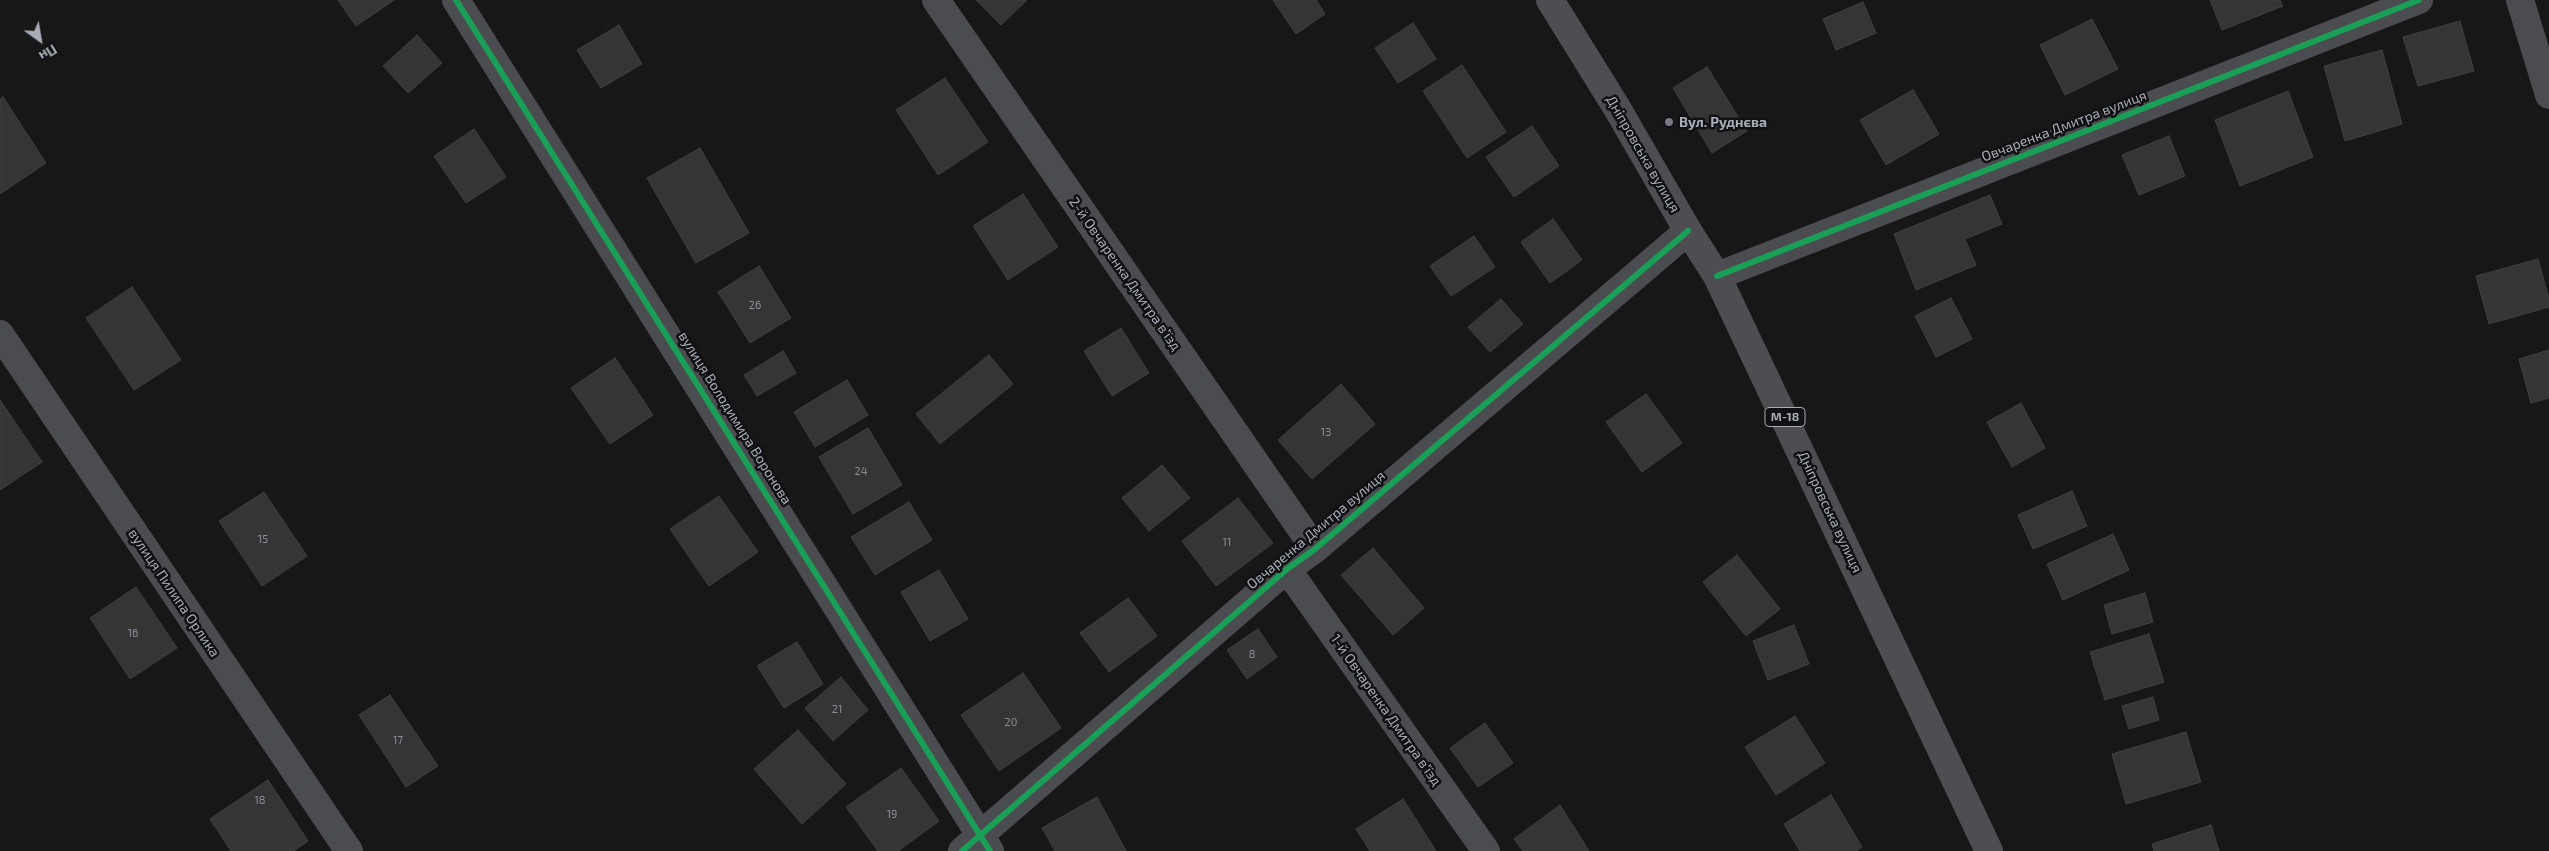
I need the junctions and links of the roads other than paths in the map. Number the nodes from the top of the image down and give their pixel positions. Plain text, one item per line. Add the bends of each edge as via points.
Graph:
1 (456, 0) edge
2 (936, 0) edge
3 (1550, 0) edge
4 (2420, 0) edge
5 (2520, 0) edge
6 (2549, 95) edge
7 (1688, 231) junction
8 (1717, 276) junction
9 (0, 334) edge
10 (1315, 549) junction
11 (1287, 569) junction
12 (978, 845) edge
13 (348, 851) edge
14 (1486, 851) edge
15 (1989, 851) edge

1 - 12 street, вулиця Володимира Воронова
2 - 10 street, 2-й Овчаренка Дмитра в’їзд
3 - 7 highway, Дніпровська вулиця / М-18
4 - 8 street, Овчаренка Дмитра вулиця
5 - 6 street
7 - 8 highway, Дніпровська вулиця / М-18
7 - 10 street, Овчаренка Дмитра вулиця
8 - 15 highway, Дніпровська вулиця / М-18
9 - 13 street, вулиця Пилипа Орлика
10 - 11 street, Овчаренка Дмитра вулиця
11 - 12 street, Овчаренка Дмитра вулиця
11 - 14 street, 1-й Овчаренка Дмитра в’їзд

